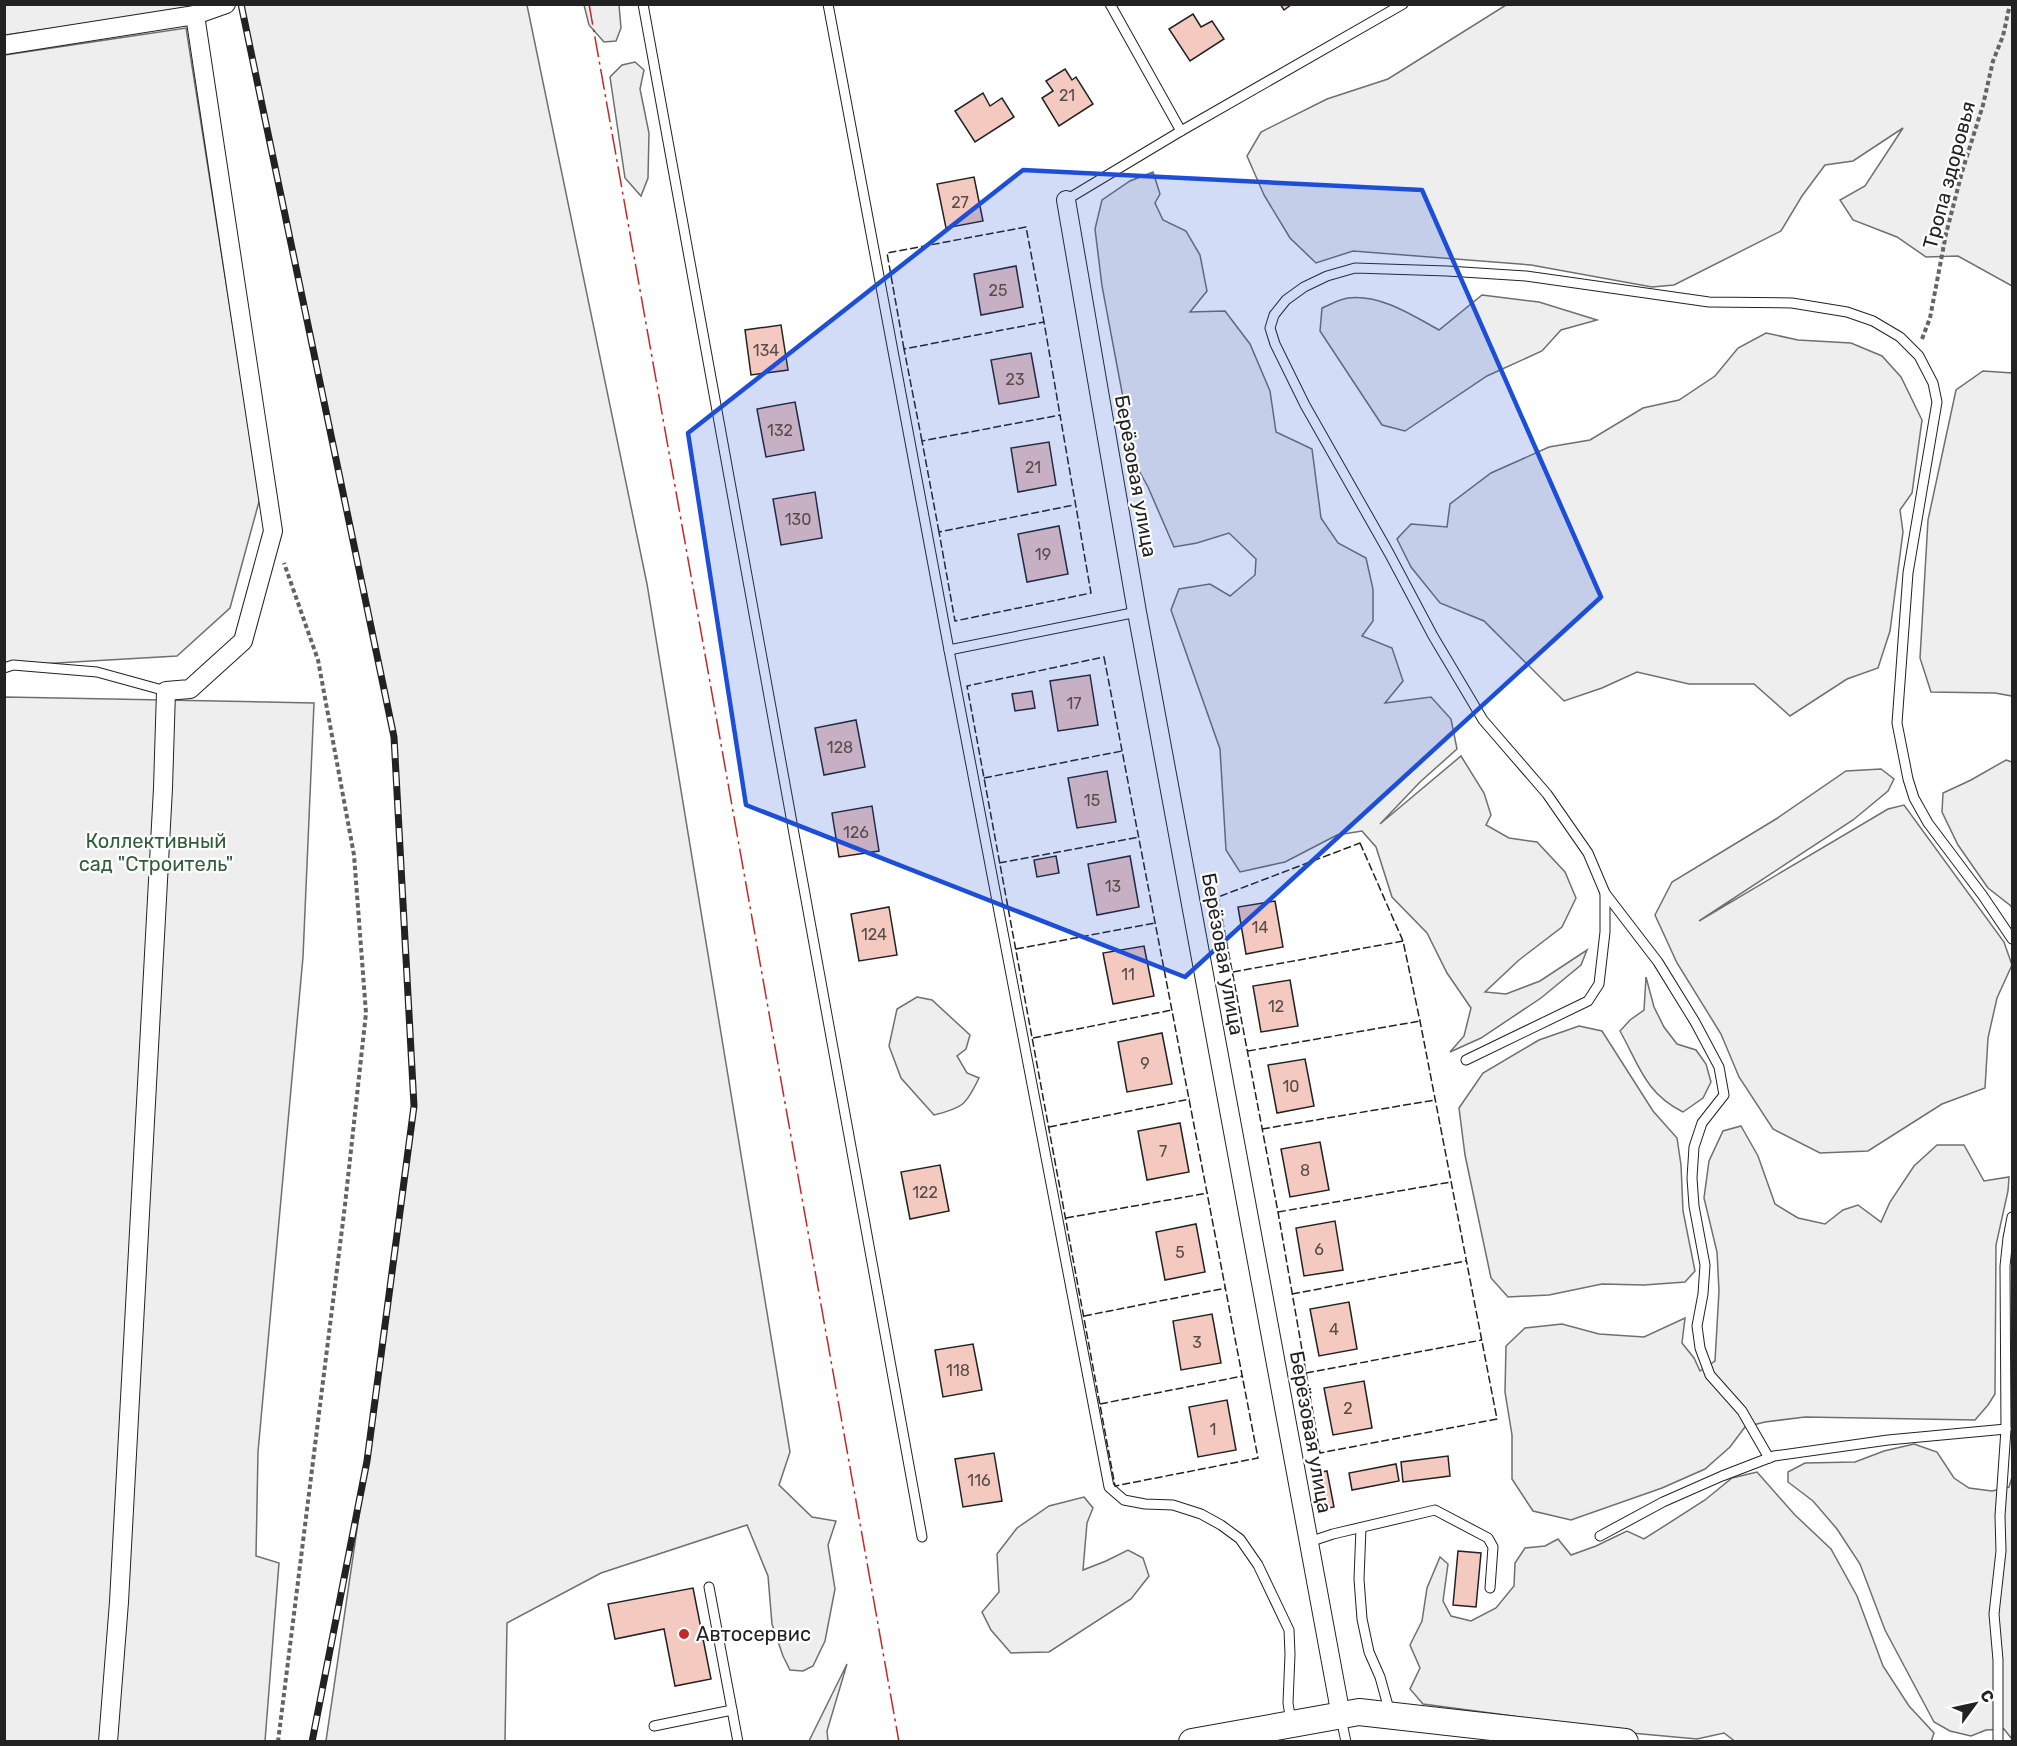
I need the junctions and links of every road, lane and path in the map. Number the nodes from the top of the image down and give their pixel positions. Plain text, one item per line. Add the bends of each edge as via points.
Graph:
1 (226, 4) edge
2 (643, 4) edge
3 (828, 4) edge
4 (1110, 4) edge
5 (1403, 4) edge
6 (2010, 4) edge
7 (195, 15) junction
8 (4, 45) edge
9 (1181, 131) junction
10 (1066, 200) joint
11 (1917, 354) junction
12 (273, 531) junction
13 (1137, 612) junction
14 (949, 650) junction
15 (4, 668) edge
16 (166, 690) junction
17 (1605, 893) junction
18 (2013, 939) edge
19 (1466, 1060) dead end
20 (2013, 1217) edge
21 (2006, 1429) junction
22 (1768, 1458) junction
23 (1361, 1528) junction
24 (1600, 1536) dead end
25 (922, 1537) dead end
26 (1309, 1542) junction
27 (709, 1587) dead end
28 (1490, 1588) dead end
29 (732, 1710) junction
30 (1341, 1716) junction
31 (1390, 1716) junction
32 (1291, 1724) junction
33 (654, 1726) dead end
34 (108, 1742) edge
35 (278, 1742) edge
36 (738, 1742) edge
37 (1192, 1742) edge
38 (1346, 1742) edge
39 (1624, 1742) edge
40 (1998, 1742) edge

1 - 7 street
2 - 25 lane
3 - 14 lane
4 - 9 lane
5 - 9 lane
6 - 11 path, Тропа здоровья via 1946,234 1930,318
7 - 8 street
7 - 12 street
9 - 10 lane
10 - 13 street, Берёзовая улица
11 - 17 lane via 1900,337 1847,312 1791,303 1709,302 1526,276 1448,271 1355,268 1304,287 1274,315 1270,328 1275,344 1305,405 1433,636 1483,720 1547,794 1588,853
11 - 18 lane via 1933,383 1937,402 1908,573 1897,723 1914,798
12 - 16 street via 243,641 190,689
12 - 35 path via 318,660 354,855 366,1013
13 - 14 lane
13 - 26 street, Берёзовая улица
14 - 32 lane via 1109,1487 1124,1500 1173,1505 1201,1514 1240,1539 1258,1565 1289,1630
15 - 16 lane via 14,665 98,672
16 - 34 street via 123,1542
17 - 19 lane via 1599,984 1588,1001
17 - 22 lane via 1658,962 1719,1068 1724,1095 1702,1123 1694,1148 1694,1206 1705,1265 1697,1326 1710,1375 1742,1411
20 - 21 lane via 2005,1266
21 - 22 lane via 1888,1440
21 - 40 lane via 1994,1614
22 - 24 lane via 1663,1502
23 - 26 lane
23 - 28 lane via 1435,1510 1452,1517 1488,1538 1493,1547
23 - 31 lane via 1362,1619
26 - 30 street, Берёзовая улица
27 - 29 lane
29 - 33 lane
29 - 36 lane
30 - 31 street via 1359,1712
30 - 32 street
30 - 38 lane
31 - 39 street
32 - 37 street

